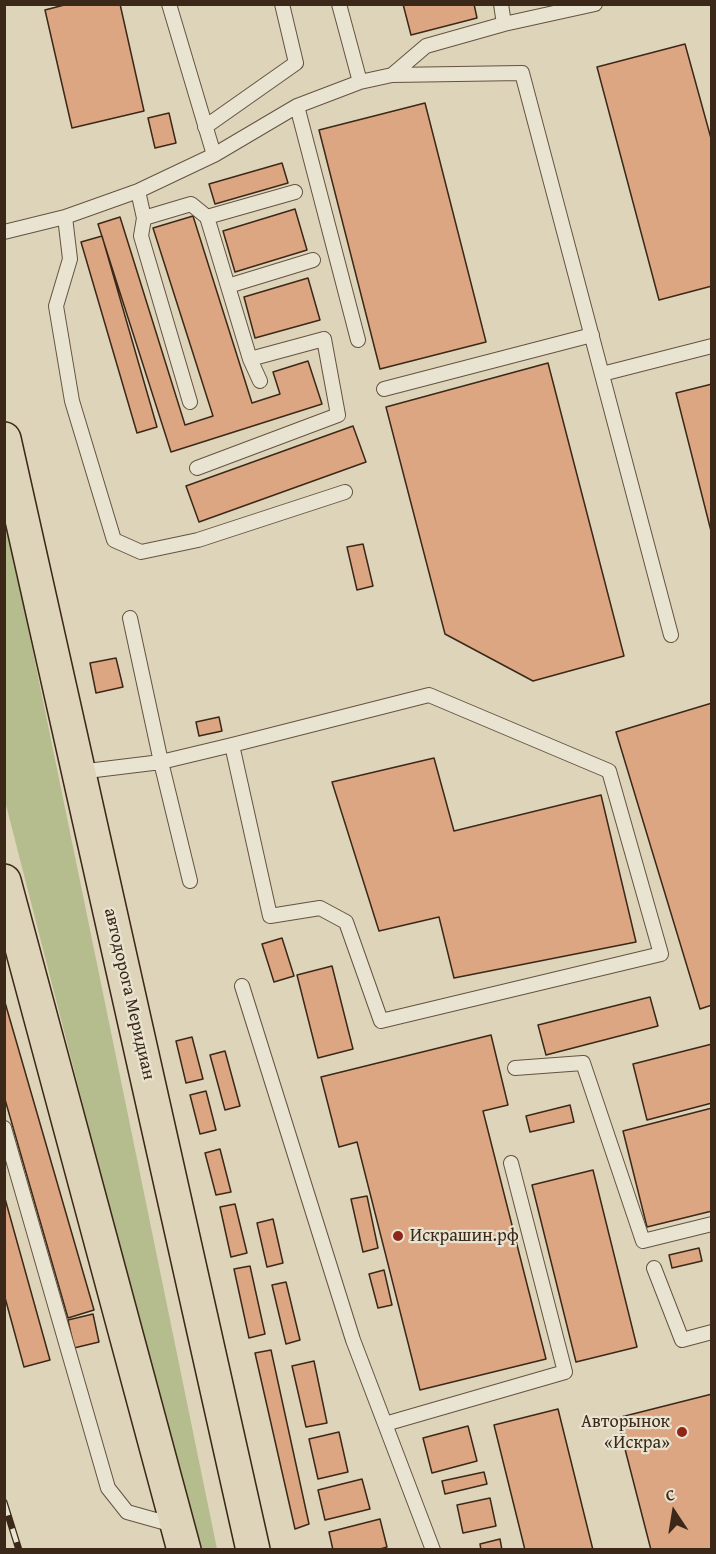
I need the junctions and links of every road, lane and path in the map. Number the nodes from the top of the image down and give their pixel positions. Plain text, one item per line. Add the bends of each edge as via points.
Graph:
1 (169, 4) edge
2 (282, 4) edge
3 (339, 4) edge
4 (501, 4) edge
5 (595, 4) edge
6 (504, 24) junction
7 (392, 75) junction
8 (360, 82) junction
9 (297, 106) junction
10 (205, 127) junction
11 (214, 155) junction
12 (138, 190) junction
13 (295, 192) dead end
14 (65, 217) junction
15 (207, 217) junction
16 (144, 218) junction
17 (4, 232) edge
18 (314, 260) dead end
19 (228, 286) junction
20 (592, 335) junction
21 (358, 340) dead end
22 (711, 346) edge
23 (250, 359) junction
24 (602, 374) junction
25 (260, 381) dead end
26 (384, 389) dead end
27 (190, 402) dead end
28 (4, 439) edge
29 (197, 468) dead end
30 (345, 492) dead end
31 (130, 618) dead end
32 (672, 635) dead end
33 (231, 745) junction
34 (161, 762) junction
35 (79, 772) junction
36 (4, 881) edge
37 (190, 881) dead end
38 (242, 986) dead end
39 (515, 1068) dead end
40 (4, 1128) edge
41 (511, 1163) dead end
42 (711, 1224) edge
43 (654, 1268) dead end
44 (711, 1332) edge
45 (385, 1424) junction
46 (181, 1538) edge
47 (253, 1550) edge
48 (433, 1550) edge

1 - 10 lane
2 - 10 lane via 296,63
3 - 8 lane
4 - 6 lane
5 - 6 lane
6 - 7 lane via 426,46
7 - 8 lane
7 - 20 lane via 522,73
8 - 9 lane
9 - 11 lane
9 - 21 lane
10 - 11 lane
11 - 12 lane
12 - 14 lane
12 - 16 lane
13 - 15 lane
14 - 17 lane
14 - 30 lane via 70,259 56,306 72,401 114,540 141,552 198,540
15 - 16 lane via 191,204
15 - 19 lane
16 - 27 lane via 141,236
18 - 19 lane
19 - 23 lane
20 - 24 lane
20 - 26 lane
22 - 24 lane
23 - 25 lane
23 - 29 lane via 324,339 338,414
24 - 32 lane
28 - 35 main road, автодорога Меридиан
31 - 34 lane
33 - 33 lane via 270,916 320,908 346,922 381,1021 661,954 609,771 429,695
33 - 34 lane
34 - 35 lane
34 - 37 lane
35 - 47 main road, автодорога Меридиан
36 - 46 main road
38 - 45 lane via 353,1340
39 - 42 lane via 583,1063 643,1241
40 - 46 lane via 108,1488 127,1512
41 - 45 lane via 565,1372
43 - 44 lane via 682,1340
45 - 48 lane

